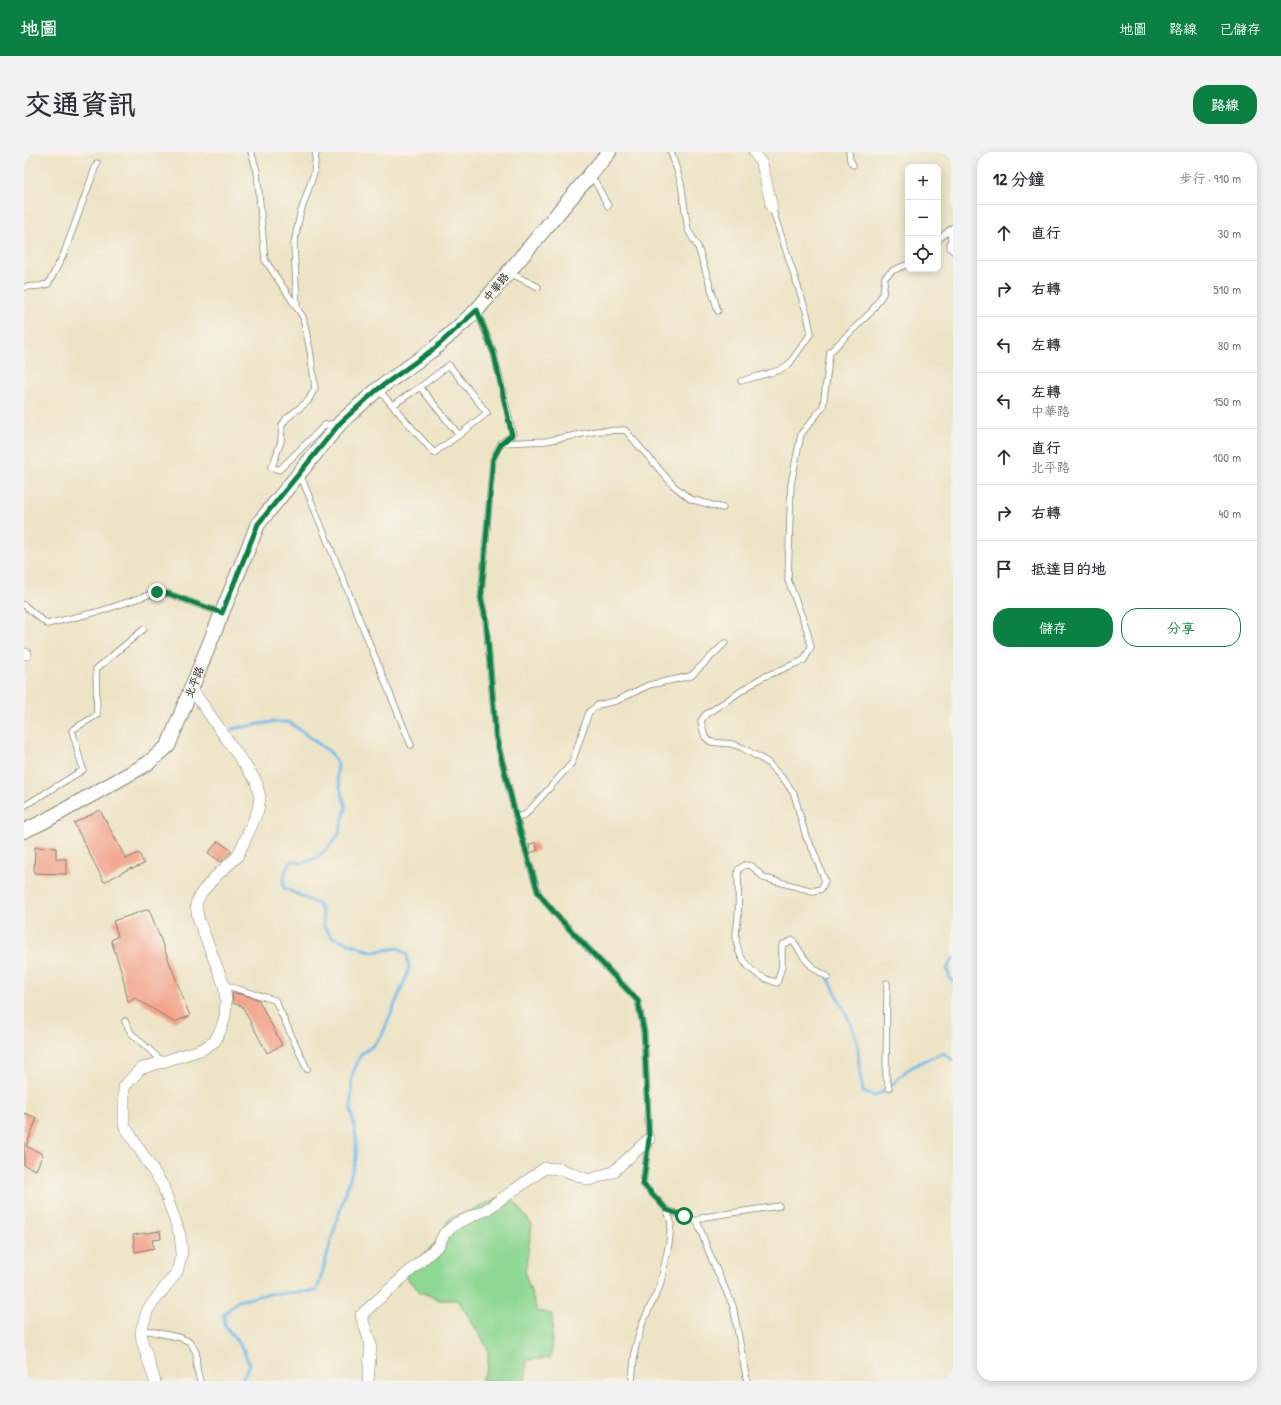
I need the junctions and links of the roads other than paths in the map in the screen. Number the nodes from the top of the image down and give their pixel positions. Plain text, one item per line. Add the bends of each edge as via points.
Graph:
1 (251, 152) edge
2 (316, 152) edge
3 (609, 152) edge
4 (671, 152) edge
5 (754, 152) edge
6 (849, 152) edge
7 (97, 163) dead end
8 (853, 165) dead end
9 (589, 175) junction
10 (608, 206) dead end
11 (772, 208) joint
12 (952, 228) edge
13 (941, 237) edge
14 (953, 251) edge
15 (905, 265) edge
16 (508, 272) junction
17 (24, 287) edge
18 (538, 287) dead end
19 (297, 307) junction
20 (477, 310) junction
21 (718, 311) dead end
22 (741, 382) dead end
23 (420, 386) junction
24 (378, 389) junction
25 (393, 405) junction
26 (341, 422) junction
27 (459, 435) junction
28 (501, 444) junction
29 (299, 472) junction
30 (723, 508) dead end
31 (24, 605) edge
32 (222, 613) junction
33 (144, 629) dead end
34 (726, 643) dead end
35 (191, 688) junction
36 (411, 745) dead end
37 (24, 806) edge
38 (516, 817) junction
39 (24, 831) edge
40 (828, 977) dead end
41 (887, 984) dead end
42 (224, 985) junction
43 (125, 1021) dead end
44 (163, 1062) junction
45 (306, 1069) dead end
46 (889, 1088) dead end
47 (649, 1139) junction
48 (779, 1206) dead end
49 (667, 1210) junction
50 (697, 1221) junction
51 (141, 1331) junction
52 (155, 1381) edge
53 (200, 1381) edge
54 (368, 1381) edge
55 (632, 1381) edge
56 (747, 1381) edge

1 - 19 lane via 257,171 266,260
2 - 19 lane via 314,173 300,214 294,244
3 - 9 street, 中華路
4 - 21 lane via 681,183 688,230 698,247
5 - 11 street via 762,164
6 - 8 lane
7 - 17 lane via 63,256 48,284
9 - 10 lane
9 - 16 street, 中華路
11 - 22 lane via 811,333 790,363 780,370
12 - 13 lane
12 - 14 lane via 950,248
15 - 40 lane via 885,277 882,294 871,312 830,352 823,407 801,434 791,484 788,580 811,647 804,660 761,678 705,715 701,721 705,738 711,742 743,748 766,762 786,782 794,794 806,837 825,881 821,889 813,891 764,878 752,866 745,865 738,870 738,952 751,971 765,980 776,983 782,966 782,945 793,940 809,965
16 - 18 lane
16 - 20 street, 中華路
19 - 26 lane via 303,317 315,388 308,401 282,425 281,441 271,467 279,470 325,425
20 - 24 street, 中華路 via 435,348
20 - 28 lane via 494,354 512,435
23 - 25 lane
23 - 27 lane
23 - 27 lane via 449,366 454,371 487,413
24 - 25 lane
24 - 26 street, 中華路
25 - 27 lane via 434,452
26 - 29 street, 中華路
28 - 30 lane via 546,441 597,431 625,430 674,485 690,499
28 - 38 lane via 493,459 481,598 486,620 496,737
29 - 32 street, 北平路 via 258,524
29 - 36 lane
31 - 32 lane via 47,624 101,611 157,592
32 - 35 street, 北平路
33 - 37 lane via 96,669 97,715 72,730 83,770
34 - 38 lane via 691,676 649,685 616,701 598,705 589,712 572,763 525,815
35 - 39 street, 北平路 via 168,746 147,764
35 - 42 street via 256,781 260,798 258,810 237,857 201,893 196,904 198,918
38 - 47 lane via 538,892 638,1001 644,1032
41 - 46 lane via 886,1076
42 - 44 street via 225,1016 215,1041 203,1050
42 - 45 lane via 275,1000
43 - 44 lane via 131,1033
44 - 51 street via 140,1069 124,1087 124,1125 163,1186 180,1235 182,1252 177,1272 148,1309
47 - 49 lane via 643,1184
47 - 54 street via 613,1172 589,1180 562,1169 545,1168 486,1210 457,1222 444,1234 439,1245 361,1316 371,1345
48 - 50 lane via 704,1217
49 - 50 lane
49 - 55 lane via 671,1222 669,1243 660,1286 642,1324 635,1349
50 - 56 lane via 733,1306
51 - 52 street
51 - 53 lane via 190,1342 196,1352

